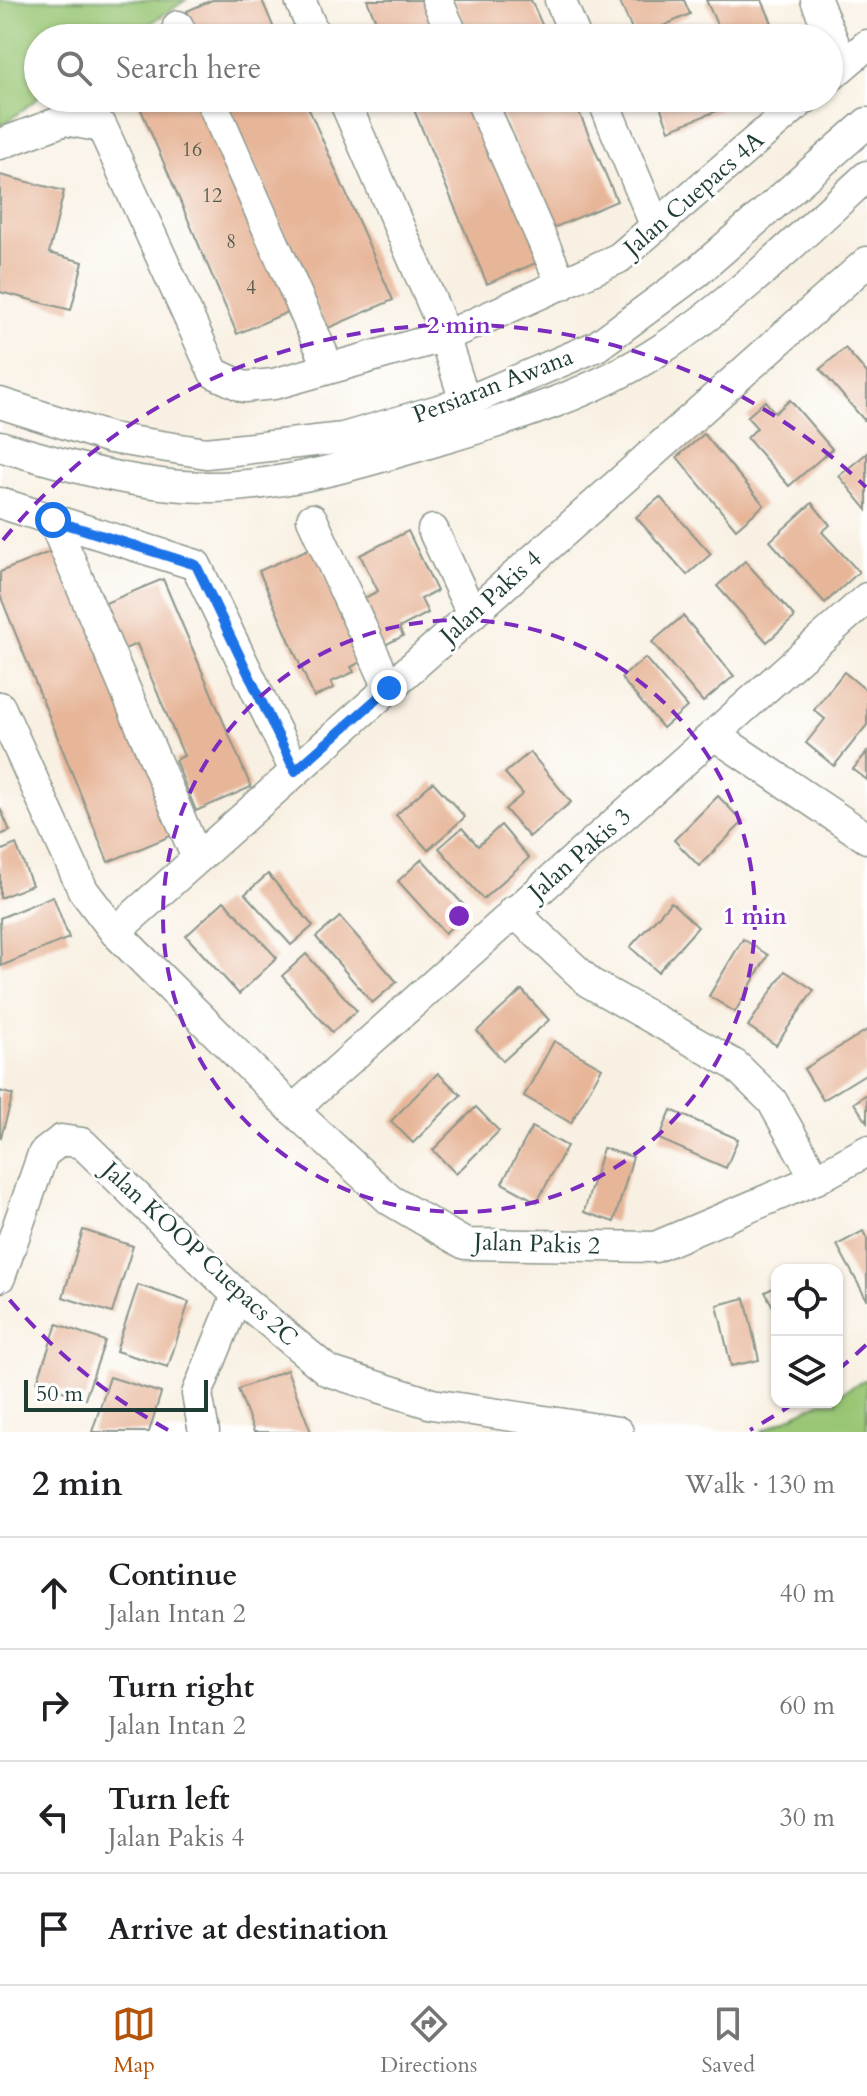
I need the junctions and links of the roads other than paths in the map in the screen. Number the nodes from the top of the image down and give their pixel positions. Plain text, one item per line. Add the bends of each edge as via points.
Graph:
1 (300, 0) edge
2 (437, 0) edge
3 (560, 0) edge
4 (816, 0) edge
5 (310, 24) edge
6 (448, 24) edge
7 (570, 24) edge
8 (823, 24) edge
9 (867, 45) edge
10 (843, 65) edge
11 (216, 112) edge
12 (349, 112) edge
13 (486, 112) edge
14 (608, 112) edge
15 (789, 112) edge
16 (867, 123) edge
17 (0, 144) edge
18 (867, 176) edge
19 (656, 227) junction
20 (867, 262) edge
21 (562, 285) junction
22 (446, 336) junction
23 (329, 368) junction
24 (512, 382) junction
25 (0, 403) edge
26 (470, 415) junction
27 (414, 417) junction
28 (0, 446) edge
29 (0, 503) edge
30 (312, 519) dead end
31 (53, 520) junction
32 (433, 530) dead end
33 (867, 598) edge
34 (472, 614) junction
35 (389, 688) junction
36 (0, 707) edge
37 (716, 736) junction
38 (295, 771) junction
39 (867, 838) edge
40 (197, 858) junction
41 (513, 911) junction
42 (115, 932) junction
43 (293, 1110) junction
44 (867, 1151) edge
45 (816, 1179) junction
46 (0, 1277) edge
47 (237, 1295) junction
48 (437, 1418) edge
49 (204, 1432) edge
50 (618, 1432) edge

1 - 5 street
2 - 6 street
3 - 7 street
4 - 8 street
9 - 10 street
11 - 23 street
12 - 22 street
13 - 21 street
14 - 19 street
15 - 19 street, Jalan Cuepacs 4A
16 - 24 street, Persiaran Awana via 697,272 597,346
17 - 23 street, Jalan Cuepacs 4A via 65,120 102,127 214,373 244,387
18 - 26 street, Persiaran Awana via 663,348 597,386
19 - 21 street, Jalan Cuepacs 4A via 619,258
20 - 34 street, Jalan Pakis 4
21 - 22 street, Jalan Cuepacs 4A
22 - 23 street, Jalan Cuepacs 4A
22 - 24 street via 463,362 490,379
22 - 26 street
22 - 27 street via 443,367 432,395
24 - 26 street, Persiaran Awana
25 - 27 street, Persiaran Awana via 110,438 206,453 343,438
26 - 27 street, Persiaran Awana
26 - 28 street, Persiaran Awana via 340,470 214,487 101,475
29 - 31 street
30 - 35 street
31 - 38 street via 196,565
31 - 40 street
32 - 34 street
33 - 37 street, Jalan Pakis 3
34 - 35 street, Jalan Pakis 4
35 - 38 street, Jalan Pakis 4
36 - 42 street, Jalan Pakis 2 via 83,890
37 - 39 street
37 - 41 street, Jalan Pakis 3
38 - 40 street, Jalan Pakis 4
40 - 42 street, Jalan Pakis 4
41 - 43 street, Jalan Pakis 3
41 - 45 street via 590,983 735,1065 772,1101
42 - 43 street, Jalan Pakis 2
43 - 45 street, Jalan Pakis 2 via 390,1200 465,1244 655,1247
44 - 45 street, Jalan Pakis 2
46 - 47 street, Jalan KOOP Cuepacs 2C via 43,1154 61,1140 82,1143
47 - 48 street, Jalan KOOP Cuepacs 2C via 328,1371
47 - 49 street via 197,1394
48 - 50 street, Jalan KOOP Cuepacs 2C

